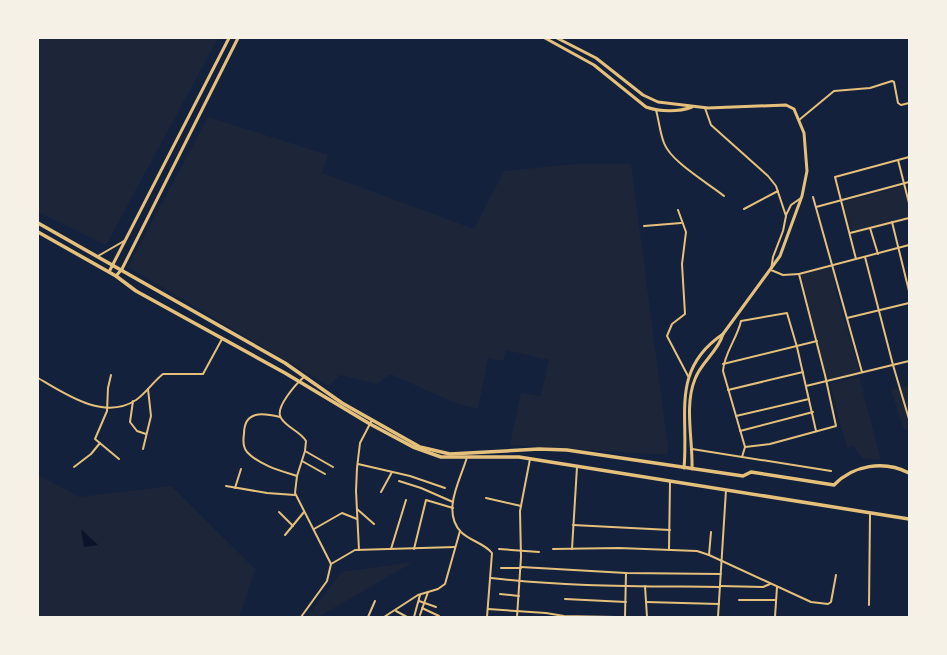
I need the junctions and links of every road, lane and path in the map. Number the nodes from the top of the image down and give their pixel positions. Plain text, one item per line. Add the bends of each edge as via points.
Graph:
1 (228, 38) edge
2 (238, 38) edge
3 (545, 38) edge
4 (557, 38) edge
5 (909, 103) edge
6 (692, 107) junction
7 (705, 108) junction
8 (656, 110) junction
9 (799, 120) junction
10 (909, 157) edge
11 (898, 160) junction
12 (909, 182) edge
13 (903, 184) junction
14 (778, 191) junction
15 (724, 196) dead end
16 (802, 197) junction
17 (813, 197) dead end
18 (840, 201) junction
19 (909, 203) edge
20 (816, 207) junction
21 (744, 209) dead end
22 (678, 210) dead end
23 (786, 216) junction
24 (909, 218) edge
25 (892, 222) junction
26 (38, 223) edge
27 (682, 223) junction
28 (644, 226) dead end
29 (870, 228) junction
30 (38, 232) edge
31 (850, 233) junction
32 (126, 241) junction
33 (909, 245) edge
34 (899, 248) junction
35 (878, 254) junction
36 (98, 256) junction
37 (865, 257) junction
38 (856, 259) junction
39 (114, 264) junction
40 (833, 264) junction
41 (122, 269) junction
42 (771, 270) junction
43 (109, 272) junction
44 (799, 274) junction
45 (116, 276) junction
46 (909, 291) edge
47 (909, 303) edge
48 (879, 311) junction
49 (847, 318) junction
50 (723, 334) junction
51 (222, 339) junction
52 (817, 341) junction
53 (797, 346) junction
54 (909, 361) edge
55 (723, 364) junction
56 (893, 365) junction
57 (803, 372) junction
58 (862, 372) junction
59 (111, 375) dead end
60 (688, 376) junction
61 (304, 377) junction
62 (38, 378) edge
63 (298, 381) junction
64 (827, 382) junction
65 (806, 386) junction
66 (148, 389) junction
67 (728, 390) junction
68 (809, 398) junction
69 (133, 402) junction
70 (106, 407) junction
71 (813, 412) junction
72 (736, 416) junction
73 (280, 417) junction
74 (909, 419) edge
75 (371, 422) junction
76 (740, 431) junction
77 (816, 431) junction
78 (146, 434) junction
79 (100, 443) junction
80 (745, 447) junction
81 (143, 449) dead end
82 (692, 449) junction
83 (305, 451) junction
84 (519, 451) junction
85 (467, 457) junction
86 (519, 457) junction
87 (742, 457) junction
88 (119, 459) dead end
89 (530, 459) junction
90 (302, 461) junction
91 (358, 464) junction
92 (74, 467) dead end
93 (333, 467) dead end
94 (577, 467) junction
95 (684, 468) junction
96 (241, 469) dead end
97 (692, 469) junction
98 (831, 471) dead end
99 (392, 472) junction
100 (909, 473) edge
101 (325, 474) dead end
102 (297, 476) junction
103 (399, 481) dead end
104 (670, 481) junction
105 (226, 486) dead end
106 (235, 488) junction
107 (445, 488) dead end
108 (726, 490) junction
109 (381, 492) dead end
110 (295, 496) junction
111 (486, 498) dead end
112 (406, 500) dead end
113 (453, 502) junction
114 (521, 506) junction
115 (453, 508) junction
116 (357, 509) junction
117 (279, 512) dead end
118 (305, 512) junction
119 (870, 512) junction
120 (909, 518) edge
121 (357, 519) junction
122 (374, 524) dead end
123 (573, 525) junction
124 (293, 526) junction
125 (314, 530) junction
126 (670, 530) junction
127 (460, 531) junction
128 (711, 532) dead end
129 (285, 535) dead end
130 (455, 547) junction
131 (414, 549) junction
132 (499, 549) dead end
133 (553, 549) dead end
134 (572, 549) junction
135 (669, 549) junction
136 (359, 550) junction
137 (391, 550) junction
138 (521, 552) junction
139 (539, 552) dead end
140 (709, 555) junction
141 (721, 561) junction
142 (331, 564) junction
143 (521, 567) junction
144 (501, 568) dead end
145 (626, 573) junction
146 (721, 574) junction
147 (836, 576) dead end
148 (491, 578) junction
149 (519, 582) junction
150 (770, 584) junction
151 (626, 586) junction
152 (645, 586) junction
153 (720, 586) junction
154 (778, 587) junction
155 (428, 592) junction
156 (500, 594) dead end
157 (420, 595) junction
158 (519, 596) junction
159 (565, 599) dead end
160 (739, 600) dead end
161 (776, 600) junction
162 (418, 601) junction
163 (375, 602) dead end
164 (424, 602) junction
165 (626, 602) junction
166 (646, 602) junction
167 (719, 604) junction
168 (868, 605) dead end
169 (436, 607) dead end
170 (422, 608) junction
171 (488, 608) junction
172 (396, 611) junction
173 (518, 611) junction
174 (420, 615) dead end
175 (439, 616) edge
176 (301, 617) edge
177 (368, 617) edge
178 (384, 617) edge
179 (406, 617) edge
180 (414, 617) edge
181 (487, 617) edge
182 (517, 617) edge
183 (615, 617) edge
184 (625, 617) edge
185 (718, 617) edge
186 (749, 617) edge
187 (775, 617) edge

1 - 32 street
2 - 41 street
3 - 8 street via 594,65 636,100
4 - 6 street via 596,58 650,98 658,102
5 - 9 street via 898,103 892,81 870,88 834,91
6 - 7 street
6 - 8 street
7 - 9 street via 786,105 794,109
7 - 14 street via 711,125 768,176
8 - 15 street via 664,142 669,150 677,160
9 - 16 street via 804,133 808,171
10 - 11 street
11 - 13 street
11 - 18 street via 836,176 834,178
12 - 13 street
13 - 18 street
13 - 19 street
14 - 21 street
14 - 23 street
16 - 23 street
16 - 42 street via 780,256
17 - 20 street
18 - 20 street
18 - 31 street
20 - 40 street
22 - 27 street
23 - 42 street
24 - 25 street
25 - 29 street
25 - 34 street
26 - 36 main road
27 - 28 street
27 - 60 street via 686,232 682,264 685,314 672,324 667,336
29 - 31 street
29 - 35 street
30 - 43 main road
31 - 38 street
32 - 36 street
32 - 39 street
33 - 34 street
34 - 35 street
34 - 46 street
35 - 37 street
36 - 39 main road
37 - 38 street
37 - 48 street
38 - 40 street
39 - 41 main road
39 - 43 street
40 - 44 street
40 - 49 street
41 - 45 street
41 - 61 main road via 285,363
42 - 44 street via 783,275
42 - 50 street
43 - 45 main road
44 - 52 street
45 - 51 main road via 136,291
47 - 48 street
48 - 49 street
48 - 56 street
49 - 58 street
50 - 60 street via 703,354
50 - 82 street via 694,383 691,399
51 - 63 main road
51 - 66 street via 203,374 163,374
52 - 53 street
52 - 64 street
53 - 55 street
53 - 55 street via 786,313 740,321 739,330
53 - 57 street
54 - 56 street
55 - 67 street
56 - 58 street
56 - 74 street
57 - 65 street
57 - 67 street
58 - 64 street
59 - 70 street
60 - 95 street via 684,397
61 - 63 street
61 - 75 main road
62 - 70 street via 92,405
63 - 73 street via 282,406
63 - 75 main road
64 - 65 street
64 - 77 street via 837,425
65 - 68 street
66 - 69 street
66 - 78 street via 150,416
67 - 72 street
68 - 71 street
68 - 72 street
69 - 70 street
69 - 78 street via 130,422 135,429
70 - 79 street via 107,411 95,439
71 - 76 street
71 - 77 street
72 - 76 street
73 - 83 street via 305,439
73 - 102 street via 260,414 249,418 244,426 244,446 248,453 263,463
75 - 84 main road via 420,447 440,453
75 - 85 main road via 428,453 441,457
75 - 91 street via 360,444
76 - 80 street
77 - 80 street via 768,444
78 - 81 street
79 - 88 street
79 - 92 street
80 - 87 street
82 - 87 street
82 - 97 street
83 - 90 street
83 - 93 street
84 - 86 main road
84 - 95 main road via 567,450
85 - 86 main road
85 - 113 street
86 - 89 main road
87 - 98 street
89 - 94 main road
89 - 114 street
90 - 101 street
90 - 102 street
91 - 99 street
91 - 116 street
94 - 104 main road
94 - 123 street
95 - 97 main road
96 - 106 street
97 - 100 main road via 743,476 751,472 834,485 853,470 871,466 890,466
99 - 107 street
99 - 109 street
102 - 110 street
103 - 113 street
104 - 108 main road
104 - 126 street
105 - 106 street
106 - 110 street
108 - 119 main road
108 - 141 street
110 - 118 street
111 - 114 street
112 - 137 street
113 - 115 street
114 - 138 street
115 - 127 street
115 - 131 street via 426,500
116 - 121 street
116 - 122 street
117 - 124 street
118 - 124 street
118 - 125 street
119 - 120 main road
119 - 168 street
121 - 125 street via 342,513
121 - 136 street
123 - 126 street
123 - 134 street
124 - 129 street
125 - 142 street
126 - 135 street
127 - 130 street
127 - 148 street via 492,553
128 - 140 street
130 - 131 street
130 - 155 street via 445,584
131 - 137 street
132 - 138 street
133 - 134 street
134 - 135 street
135 - 140 street via 692,550
136 - 137 street
136 - 142 street via 348,553
138 - 139 street
138 - 143 street
140 - 141 street
141 - 146 street
141 - 150 street
142 - 176 street via 327,581
143 - 144 street
143 - 145 street
143 - 149 street
145 - 146 street
145 - 151 street
146 - 153 street
147 - 154 street via 831,602 828,604 811,602
148 - 149 street
148 - 171 street
149 - 151 street
149 - 158 street
150 - 153 street via 763,587
150 - 154 street
151 - 152 street
151 - 165 street
152 - 153 street
152 - 166 street
153 - 167 street
154 - 161 street
155 - 157 street
155 - 164 street
156 - 158 street
157 - 162 street
157 - 172 street
158 - 173 street
159 - 165 street
160 - 161 street
161 - 187 street
162 - 164 street
162 - 180 street
163 - 177 street
164 - 169 street
164 - 170 street
165 - 184 street
166 - 167 street
166 - 185 street via 647,617
167 - 185 street
170 - 174 street
170 - 175 street
171 - 173 street
171 - 181 street
172 - 178 street
172 - 179 street
173 - 182 street
173 - 183 street via 564,616
185 - 186 street

